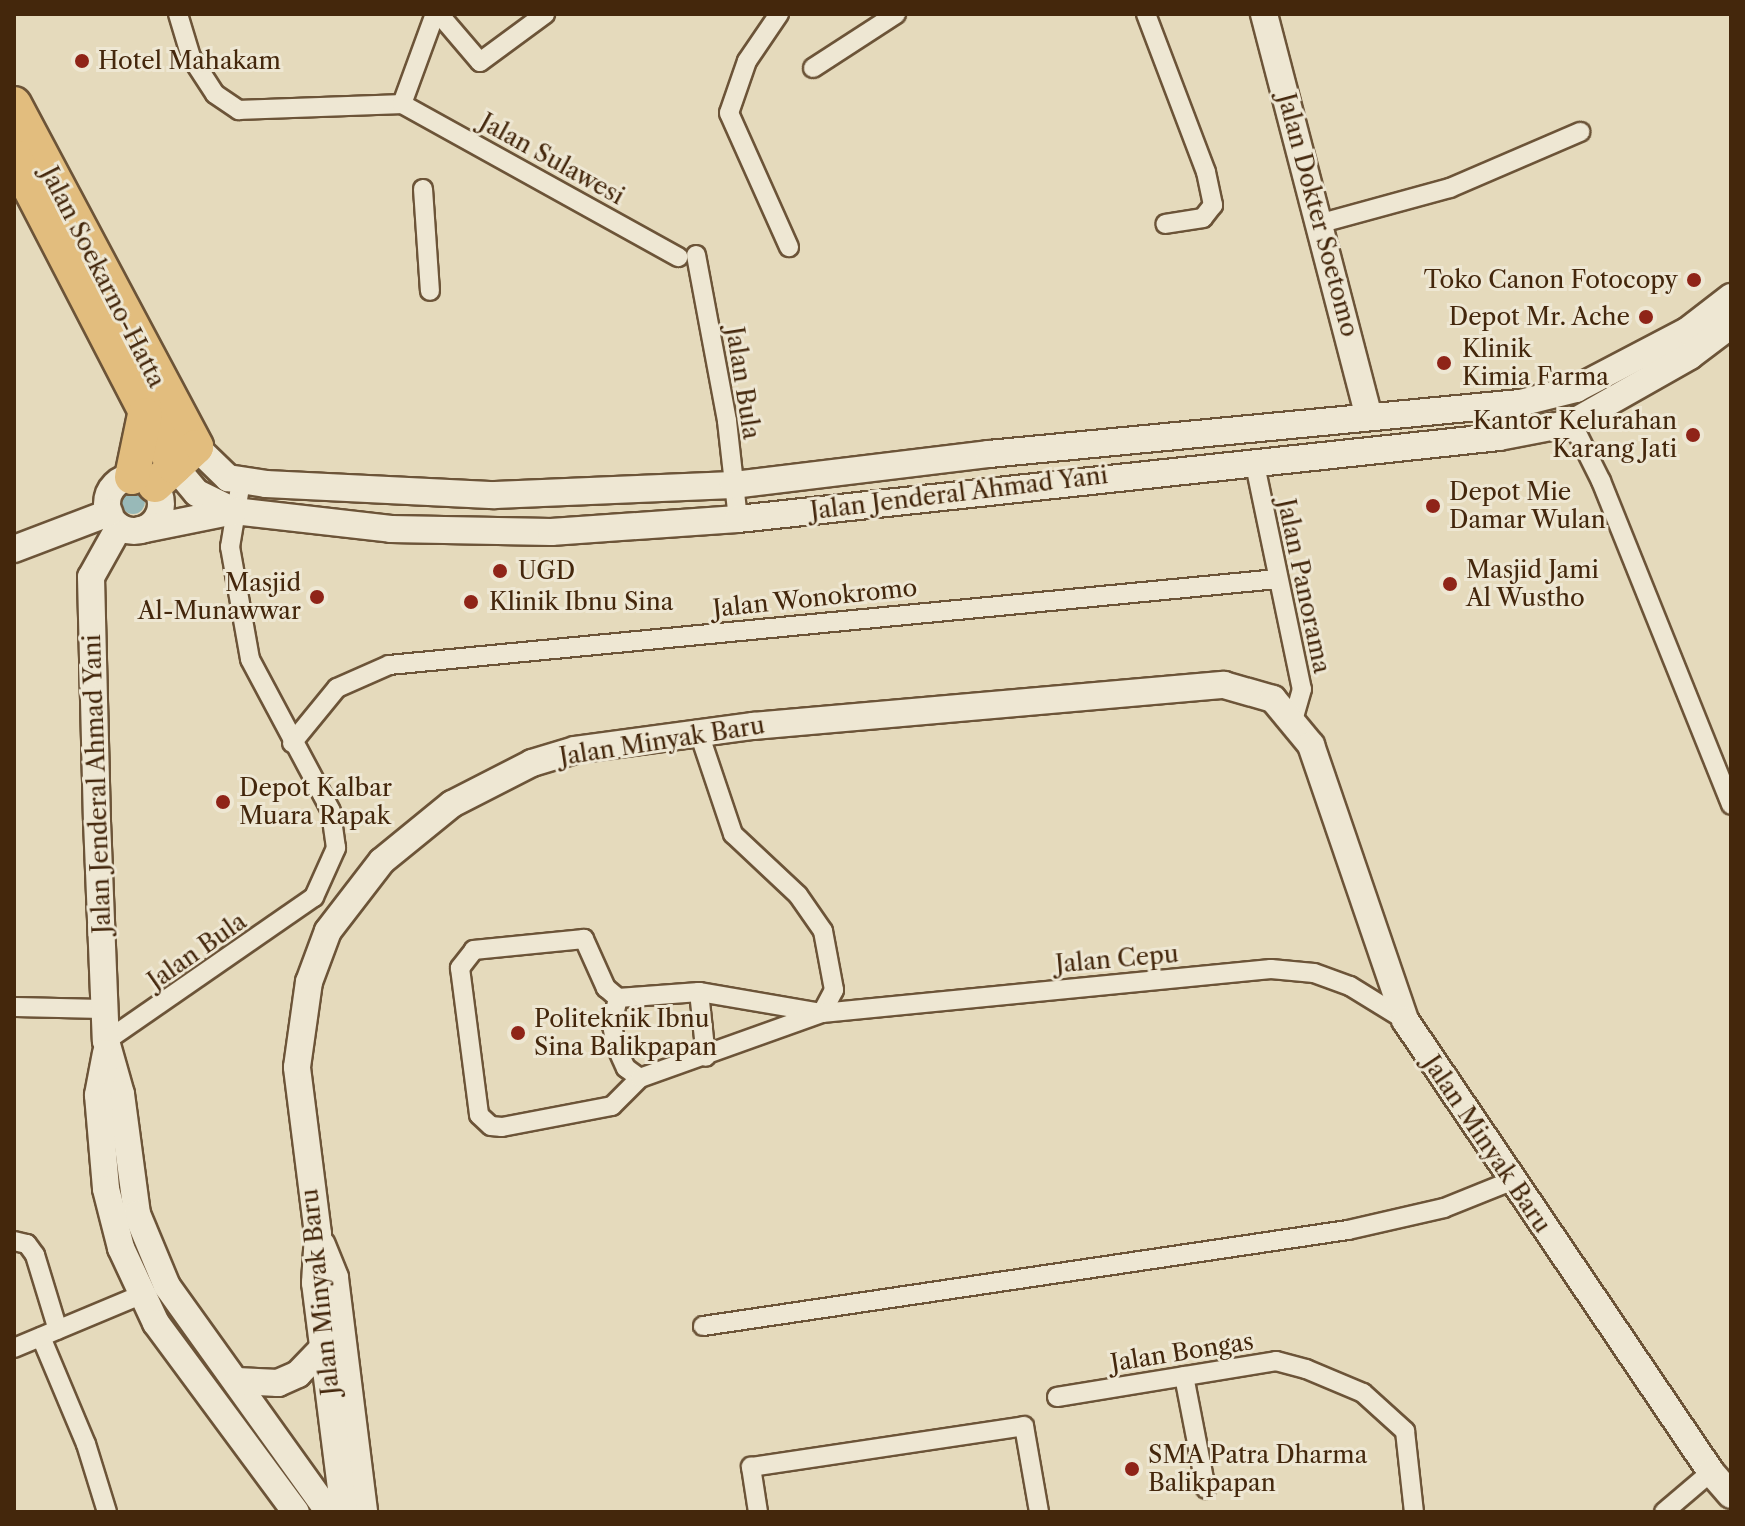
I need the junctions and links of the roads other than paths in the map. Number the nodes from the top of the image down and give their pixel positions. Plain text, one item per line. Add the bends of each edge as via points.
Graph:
1 (178, 14) edge
2 (437, 14) edge
3 (545, 14) edge
4 (779, 14) edge
5 (896, 14) edge
6 (1146, 14) edge
7 (1264, 14) edge
8 (813, 68) dead end
9 (14, 104) edge
10 (402, 104) junction
11 (1580, 132) dead end
12 (14, 157) edge
13 (423, 189) dead end
14 (1165, 224) dead end
15 (1318, 224) junction
16 (789, 247) dead end
17 (687, 256) joint
18 (430, 291) dead end
19 (1731, 297) edge
20 (1731, 325) edge
21 (1369, 416) junction
22 (1572, 423) junction
23 (1254, 460) junction
24 (164, 469) junction
25 (241, 481) junction
26 (733, 485) junction
27 (234, 511) junction
28 (738, 519) junction
29 (121, 524) junction
30 (14, 549) edge
31 (1278, 579) junction
32 (1263, 694) junction
33 (1293, 721) junction
34 (699, 733) junction
35 (292, 743) junction
36 (1313, 757) junction
37 (1729, 796) edge
38 (699, 992) junction
39 (618, 998) junction
40 (14, 1007) edge
41 (104, 1009) junction
42 (822, 1013) junction
43 (1405, 1020) junction
44 (106, 1045) junction
45 (706, 1057) junction
46 (640, 1078) junction
47 (1511, 1181) junction
48 (318, 1234) junction
49 (14, 1241) edge
50 (141, 1295) junction
51 (703, 1326) dead end
52 (57, 1331) junction
53 (14, 1348) edge
54 (323, 1348) junction
55 (1184, 1376) junction
56 (237, 1381) junction
57 (1057, 1397) dead end
58 (1723, 1482) edge
59 (1206, 1489) dead end
60 (107, 1512) edge
61 (296, 1512) edge
62 (329, 1512) edge
63 (344, 1512) edge
64 (364, 1512) edge
65 (758, 1512) edge
66 (1039, 1512) edge
67 (1414, 1512) edge
68 (1664, 1512) edge

1 - 10 street via 191,57 215,94 239,110
2 - 3 street via 480,62
2 - 10 street
4 - 16 street via 747,61 729,113
5 - 8 street
6 - 14 street via 1206,172 1213,205 1203,218
7 - 15 main road, Jalan Dokter Soetomo
9 - 24 highway, Jalan Soekarno-Hatta
10 - 17 street, Jalan Sulawesi
11 - 15 street via 1450,188
12 - 24 highway, Jalan Soekarno-Hatta via 145,415
13 - 18 street
15 - 21 main road, Jalan Dokter Soetomo
17 - 26 street, Jalan Bula via 727,421
19 - 21 main road, Jalan Jenderal Ahmad Yani via 1687,331 1576,389 1520,403
20 - 22 main road, Jalan Jenderal Ahmad Yani via 1690,356
21 - 26 main road, Jalan Jenderal Ahmad Yani
22 - 23 main road, Jalan Jenderal Ahmad Yani via 1499,437
22 - 37 street via 1601,481
23 - 28 main road, Jalan Jenderal Ahmad Yani
23 - 31 street, Jalan Panorama
24 - 25 main road, Jalan Jenderal Ahmad Yani via 216,470
24 - 27 main road, Jalan Jenderal Ahmad Yani
24 - 29 main road via 161,510 152,525
24 - 29 main road via 112,488
25 - 26 main road, Jalan Jenderal Ahmad Yani via 495,495
25 - 27 street
26 - 28 street, Jalan Bula
27 - 28 main road, Jalan Jenderal Ahmad Yani via 391,529 497,532
27 - 29 main road
27 - 35 street via 230,547 250,659
29 - 30 main road
29 - 41 main road, Jalan Jenderal Ahmad Yani via 91,577
31 - 33 street, Jalan Panorama via 1302,689
31 - 35 street, Jalan Wonokromo via 389,665 337,688
32 - 33 main road, Jalan Minyak Baru
32 - 34 main road, Jalan Minyak Baru via 1244,687 1206,686
32 - 36 main road, Jalan Minyak Baru
33 - 36 main road, Jalan Minyak Baru via 1311,745
34 - 42 street via 733,834 798,895 823,931 834,990
34 - 48 main road, Jalan Minyak Baru via 575,750 495,779 416,830 344,909 323,944 300,1027 299,1111
35 - 44 street, Jalan Bula via 331,811 336,848 314,897
36 - 43 main road, Jalan Minyak Baru
38 - 39 street, Jalan Cepu
38 - 42 street, Jalan Cepu
38 - 45 street
39 - 46 street via 612,1025 616,1046 626,1068
39 - 46 street, Jalan Cepu via 606,988 584,939 469,953 460,968 479,1115 491,1126 502,1127 600,1110 619,1101
40 - 41 street
41 - 44 main road, Jalan Jenderal Ahmad Yani
42 - 43 street, Jalan Cepu via 1271,969 1314,973 1350,986
42 - 45 street, Jalan Cepu
43 - 47 main road, Jalan Minyak Baru
44 - 50 main road, Jalan Jenderal Ahmad Yani via 98,1095 106,1189 121,1248
44 - 56 main road, Jalan Jenderal Ahmad Yani via 121,1094 137,1214 167,1286
45 - 46 street, Jalan Cepu
47 - 51 street via 1444,1208 1348,1230
47 - 58 main road, Jalan Minyak Baru
48 - 54 main road, Jalan Minyak Baru via 315,1283
48 - 64 main road via 335,1278
49 - 52 street via 27,1244 35,1255
50 - 52 street
50 - 61 main road, Jalan Jenderal Ahmad Yani via 175,1352
52 - 53 street
52 - 60 street
54 - 56 main road via 298,1374 278,1383
54 - 63 main road, Jalan Minyak Baru
55 - 57 street, Jalan Bongas
55 - 59 street
55 - 67 street, Jalan Bongas via 1276,1361 1363,1393 1405,1431 1413,1466
56 - 62 main road, Jalan Jenderal Ahmad Yani
58 - 68 street
65 - 66 street via 751,1467 1024,1426

